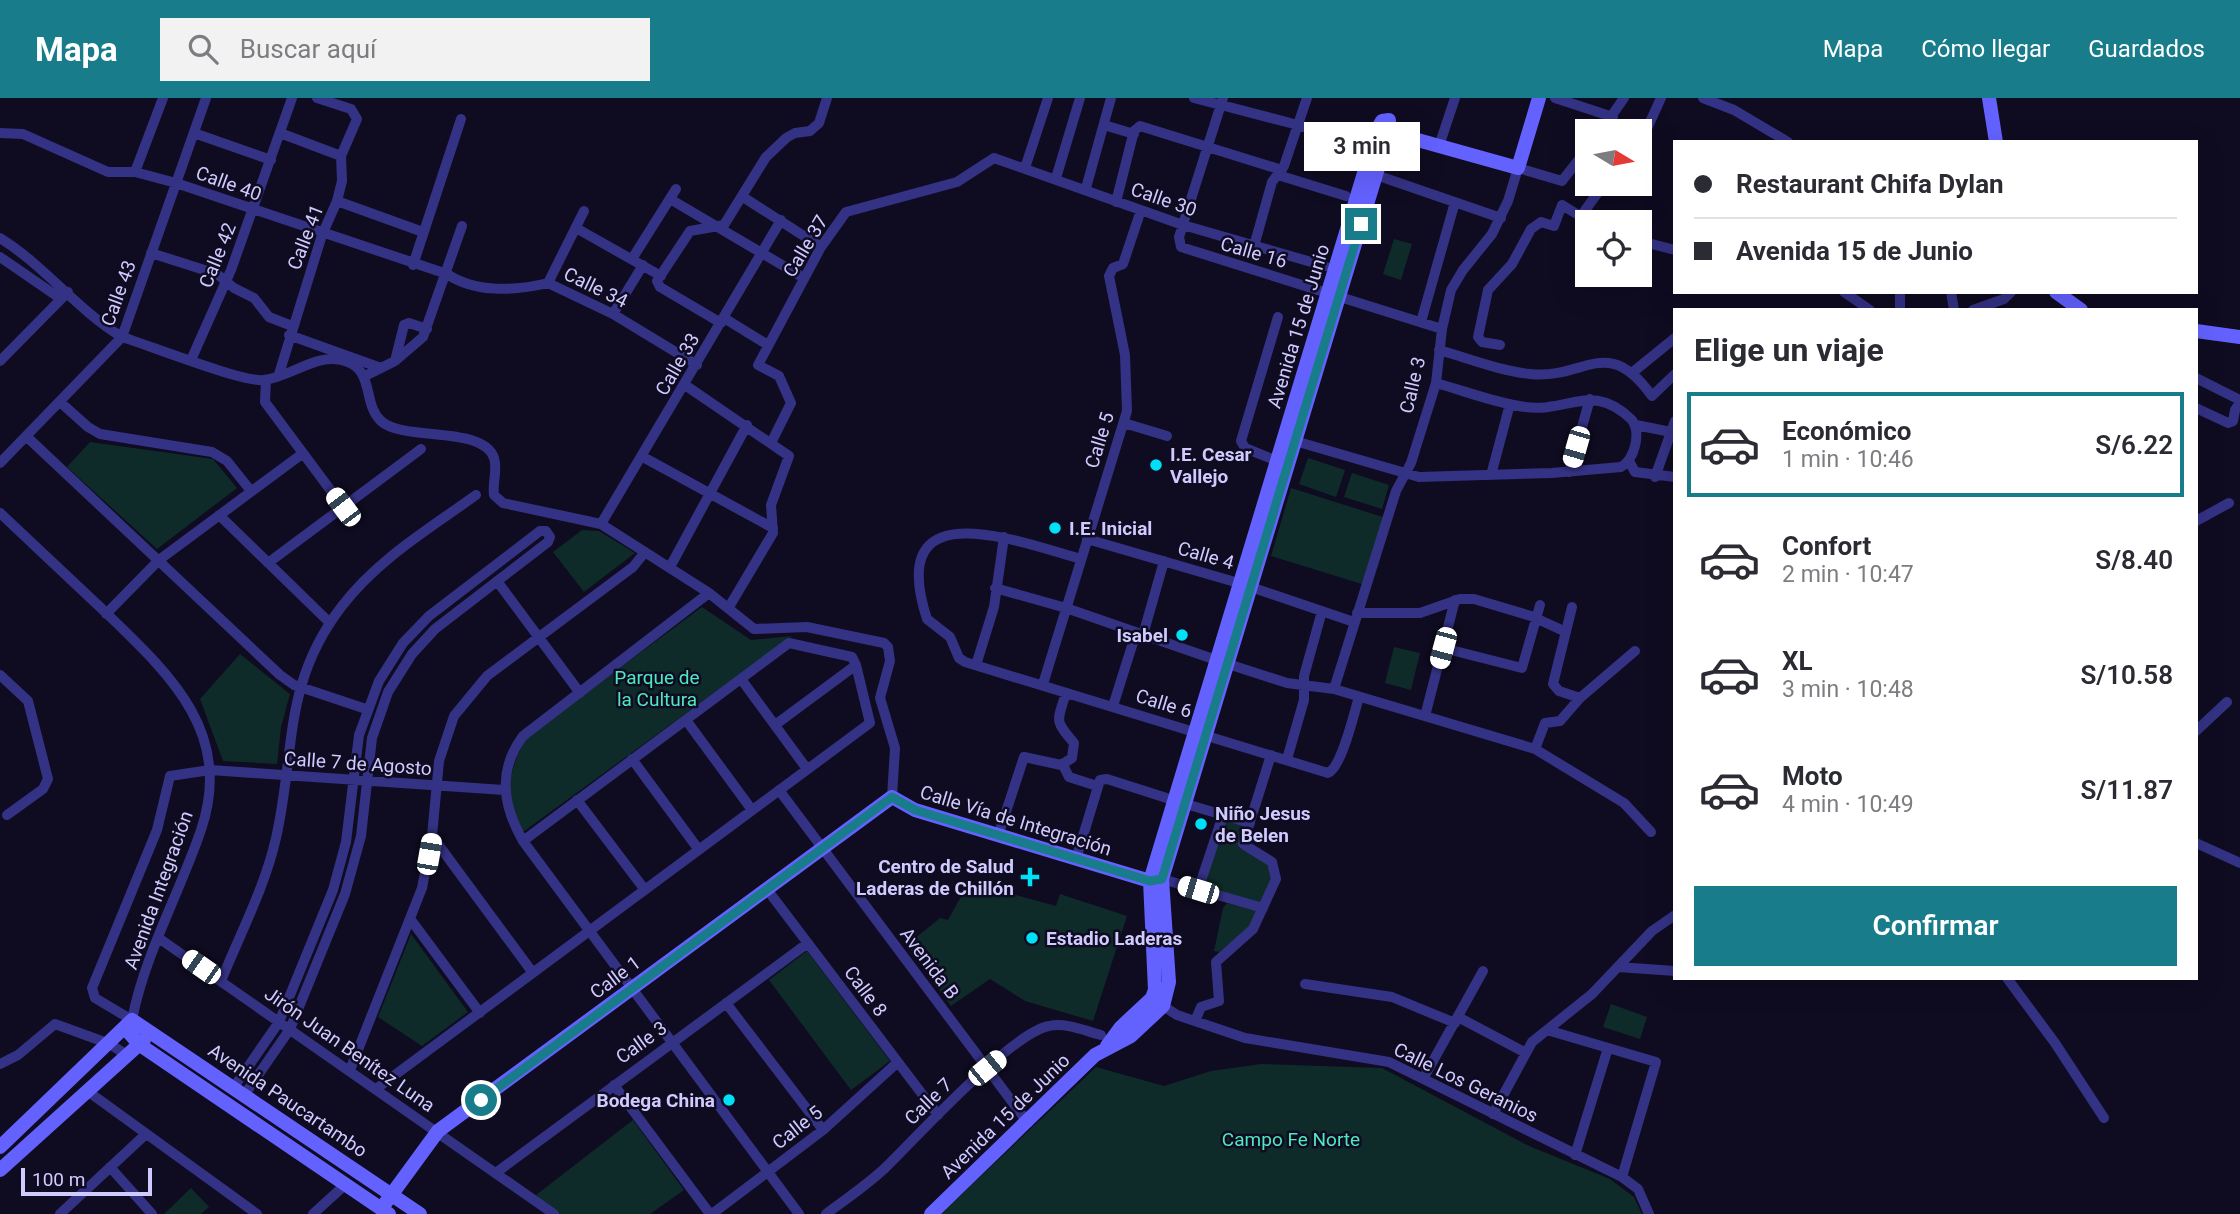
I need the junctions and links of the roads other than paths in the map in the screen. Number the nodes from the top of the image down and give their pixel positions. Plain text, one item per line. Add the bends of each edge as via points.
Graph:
1 (163, 98) edge
2 (206, 98) edge
3 (292, 98) edge
4 (317, 98) edge
5 (827, 98) edge
6 (1048, 98) edge
7 (1080, 98) edge
8 (1111, 98) edge
9 (1194, 98) edge
10 (1307, 98) edge
11 (1455, 98) edge
12 (1539, 98) edge
13 (1555, 98) edge
14 (1623, 98) edge
15 (1661, 98) edge
16 (1703, 98) edge
17 (1989, 98) edge
18 (1222, 102) edge
19 (1613, 117) joint
20 (461, 119) dead end
21 (1651, 119) edge
22 (1104, 125) junction
23 (1298, 125) junction
24 (0, 133) edge
25 (194, 133) junction
26 (280, 133) junction
27 (1133, 134) junction
28 (1785, 140) edge
29 (1996, 140) edge
30 (1439, 146) junction
31 (1207, 147) junction
32 (1377, 150) junction
33 (341, 156) junction
34 (994, 158) joint
35 (271, 160) junction
36 (1575, 164) edge
37 (1025, 168) junction
38 (1518, 168) junction
39 (135, 172) junction
40 (1280, 173) junction
41 (1376, 175) junction
42 (1056, 178) junction
43 (176, 183) junction
44 (1086, 188) junction
45 (676, 189) dead end
46 (1346, 196) dead end
47 (743, 197) junction
48 (670, 199) junction
49 (337, 201) junction
50 (1116, 202) junction
51 (1455, 202) junction
52 (253, 210) junction
53 (1141, 210) junction
54 (584, 211) dead end
55 (1575, 213) edge
56 (1501, 218) junction
57 (781, 220) junction
58 (1183, 225) junction
59 (462, 226) dead end
60 (576, 228) junction
61 (716, 228) junction
62 (424, 232) junction
63 (322, 235) junction
64 (0, 238) edge
65 (1652, 244) edge
66 (1254, 246) junction
67 (821, 247) junction
68 (1673, 249) edge
69 (151, 253) junction
70 (762, 254) junction
71 (0, 257) edge
72 (632, 259) junction
73 (413, 265) junction
74 (643, 265) junction
75 (1325, 266) dead end
76 (447, 274) junction
77 (804, 278) junction
78 (659, 280) junction
79 (226, 281) junction
80 (548, 283) junction
81 (1334, 294) junction
82 (1848, 294) edge
83 (2006, 294) edge
84 (2059, 294) edge
85 (64, 296) junction
86 (1867, 308) edge
87 (1977, 308) edge
88 (2078, 308) edge
89 (613, 314) junction
90 (1278, 317) dead end
91 (723, 321) junction
92 (1421, 322) junction
93 (427, 329) junction
94 (1442, 329) junction
95 (290, 331) junction
96 (2198, 331) edge
97 (122, 337) junction
98 (2240, 337) edge
99 (1673, 340) edge
100 (768, 345) junction
101 (1500, 345) dead end
102 (1440, 350) junction
103 (191, 360) junction
104 (394, 361) junction
105 (0, 362) edge
106 (697, 365) junction
107 (381, 368) junction
108 (1633, 372) junction
109 (279, 374) junction
110 (365, 376) junction
111 (1673, 376) edge
112 (2198, 379) edge
113 (266, 380) junction
114 (1436, 383) junction
115 (685, 385) junction
116 (1590, 399) junction
117 (2240, 401) edge
118 (60, 402) junction
119 (1510, 404) junction
120 (2198, 409) edge
121 (1124, 423) junction
122 (747, 425) junction
123 (1636, 425) junction
124 (1673, 426) edge
125 (26, 436) junction
126 (1167, 436) dead end
127 (772, 441) junction
128 (1296, 441) junction
129 (421, 449) dead end
130 (302, 454) junction
131 (643, 457) junction
132 (1277, 461) junction
133 (1629, 461) junction
134 (0, 463) edge
135 (1569, 472) junction
136 (1404, 474) junction
137 (1491, 475) junction
138 (1655, 477) junction
139 (1673, 478) edge
140 (251, 491) junction
141 (710, 494) junction
142 (476, 495) dead end
143 (2230, 503) dead end
144 (343, 507) junction
145 (0, 513) edge
146 (219, 515) junction
147 (2198, 520) edge
148 (601, 524) junction
149 (773, 528) junction
150 (1004, 537) junction
151 (1087, 539) junction
152 (645, 552) junction
153 (1081, 559) junction
154 (159, 560) junction
155 (1164, 561) junction
156 (268, 563) junction
157 (670, 567) junction
158 (497, 581) junction
159 (1247, 586) junction
160 (995, 588) junction
161 (709, 593) junction
162 (1455, 600) junction
163 (1540, 605) dead end
164 (729, 607) junction
165 (1572, 607) dead end
166 (1066, 608) junction
167 (1322, 611) junction
168 (106, 614) junction
169 (1356, 617) junction
170 (1537, 619) junction
171 (330, 623) junction
172 (1566, 632) junction
173 (1140, 634) junction
174 (539, 637) junction
175 (1443, 648) junction
176 (1635, 651) dead end
177 (1224, 662) junction
178 (856, 665) junction
179 (976, 665) junction
180 (0, 675) edge
181 (741, 678) junction
182 (1044, 684) junction
183 (1305, 686) junction
184 (300, 687) junction
185 (1334, 689) junction
186 (580, 693) junction
187 (1066, 693) junction
188 (1359, 697) junction
189 (1580, 698) junction
190 (2227, 702) dead end
191 (1113, 706) junction
192 (366, 709) junction
193 (1425, 716) junction
194 (686, 720) junction
195 (775, 725) junction
196 (2198, 729) edge
197 (1202, 733) junction
198 (1535, 749) junction
199 (1271, 755) junction
200 (632, 759) junction
201 (1287, 759) junction
202 (1063, 765) junction
203 (807, 769) junction
204 (210, 770) junction
205 (285, 775) junction
206 (353, 780) junction
207 (367, 781) junction
208 (436, 785) junction
209 (1097, 786) junction
210 (504, 790) junction
211 (779, 790) junction
212 (892, 797) junction
213 (577, 800) junction
214 (1181, 802) junction
215 (752, 810) junction
216 (7, 815) dead end
217 (1223, 815) junction
218 (1250, 823) junction
219 (1651, 832) dead end
220 (432, 836) junction
221 (998, 836) junction
222 (523, 841) junction
223 (2198, 844) edge
224 (822, 847) junction
225 (699, 850) junction
226 (1076, 859) junction
227 (2240, 863) edge
228 (1156, 880) junction
229 (766, 888) junction
230 (645, 890) junction
231 (1198, 890) junction
232 (1263, 908) junction
233 (1673, 916) edge
234 (411, 920) junction
235 (590, 931) junction
236 (160, 939) junction
237 (808, 943) junction
238 (1618, 967) junction
239 (1483, 971) dead end
240 (1673, 971) edge
241 (533, 973) junction
242 (2009, 980) edge
243 (221, 981) junction
244 (1305, 984) dead end
245 (632, 988) junction
246 (726, 1003) junction
247 (1163, 1006) junction
248 (480, 1013) junction
249 (1456, 1020) junction
250 (1195, 1021) junction
251 (279, 1022) junction
252 (128, 1024) junction
253 (149, 1029) junction
254 (290, 1029) junction
255 (1547, 1030) junction
256 (1104, 1041) junction
257 (672, 1043) junction
258 (110, 1044) junction
259 (140, 1045) junction
260 (1608, 1048) junction
261 (1526, 1053) junction
262 (128, 1056) junction
263 (898, 1062) junction
264 (0, 1064) edge
265 (987, 1068) junction
266 (349, 1070) junction
267 (1423, 1079) junction
268 (614, 1085) junction
269 (376, 1089) junction
270 (86, 1090) junction
271 (240, 1091) junction
272 (1493, 1114) junction
273 (938, 1115) junction
274 (2104, 1118) dead end
275 (1028, 1123) junction
276 (823, 1130) junction
277 (438, 1131) junction
278 (146, 1135) junction
279 (1, 1144) edge
280 (1575, 1155) junction
281 (110, 1167) junction
282 (0, 1170) edge
283 (497, 1172) junction
284 (768, 1172) junction
285 (1622, 1177) junction
286 (346, 1184) junction
287 (392, 1194) junction
288 (411, 1211) edge
289 (385, 1212) edge
290 (60, 1214) edge
291 (152, 1214) edge
292 (257, 1214) edge
293 (313, 1214) edge
294 (554, 1214) edge
295 (711, 1214) edge
296 (799, 1214) edge
297 (826, 1214) edge
298 (930, 1214) edge
299 (1649, 1214) edge

1 - 39 street
2 - 25 street, Calle 43
3 - 26 street, Calle 42
4 - 33 street, Calle 41 via 356,113
5 - 47 street via 819,123 810,131 795,132 766,157
6 - 37 street
7 - 42 street
8 - 22 street
9 - 18 street
10 - 23 street
11 - 30 street
12 - 38 street, Calle 3
13 - 19 street
14 - 19 street
15 - 21 street
16 - 28 street via 1734,110
17 - 29 street
18 - 23 street
18 - 31 street
20 - 62 street
22 - 27 street
22 - 44 street
23 - 32 street
23 - 40 street
24 - 39 street, Calle 40 via 23,134 108,172
25 - 35 street
25 - 43 street, Calle 43
26 - 33 street
26 - 35 street, Calle 42
27 - 31 street via 1140,126
27 - 50 street
30 - 32 street, Avenida 15 de Junio via 1389,132 1391,124 1385,119 1377,130
30 - 38 street
31 - 40 street
31 - 58 street
32 - 41 street, Avenida 15 de Junio
32 - 81 street, Avenida 15 de Junio
33 - 49 street, Calle 41
34 - 37 street, Calle 30
34 - 67 street, Calle 37 via 957,182 846,212
35 - 52 street, Calle 42
36 - 38 street via 1562,181
37 - 42 street, Calle 30
38 - 56 street, Calle 3
39 - 43 street, Calle 40
40 - 46 street
40 - 66 street via 1272,182
41 - 51 street
41 - 81 street, Avenida 15 de Junio
42 - 44 street, Calle 30
43 - 52 street, Calle 40
43 - 69 street, Calle 43
44 - 50 street, Calle 30
45 - 48 street
47 - 57 street
47 - 61 street via 724,225
48 - 61 street
48 - 72 street
49 - 62 street
49 - 63 street, Calle 41
50 - 53 street, Calle 30
51 - 56 street
51 - 92 street
52 - 63 street, Calle 40
52 - 79 street, Calle 42
53 - 58 street, Calle 30
53 - 121 street, Calle 5 via 1122,264 1112,268 1109,276 1126,365
54 - 60 street, Calle 34
55 - 101 street via 1562,205 1555,226 1537,224 1492,284 1478,337
56 - 94 street, Calle 3 via 1456,279
57 - 67 street
57 - 70 street, Calle 33
58 - 66 street, Calle 30
58 - 81 street, Calle 16 via 1179,244 1184,249
59 - 76 street
60 - 72 street
60 - 80 street, Calle 34
61 - 70 street
61 - 78 street via 690,231
62 - 73 street
63 - 73 street, Calle 40
63 - 95 street, Calle 41
64 - 85 street via 40,266
65 - 68 street
66 - 75 street, Calle 30
67 - 77 street, Calle 37
69 - 79 street
69 - 97 street, Calle 43
70 - 77 street
70 - 91 street, Calle 33
71 - 85 street
72 - 74 street
73 - 76 street, Calle 40
74 - 78 street
74 - 89 street
76 - 80 street, Calle 40 via 463,285 489,288
76 - 93 street
77 - 100 street, Calle 37
78 - 91 street
79 - 95 street via 254,298 269,317
79 - 103 street, Calle 42
80 - 89 street, Calle 34
81 - 92 street, Calle 16
81 - 128 street, Avenida 15 de Junio
81 - 132 street, Avenida 15 de Junio
82 - 86 street
83 - 87 street
84 - 88 street
85 - 97 street
85 - 105 street
89 - 106 street, Calle 34
90 - 132 street via 1241,441 1245,448
91 - 100 street
91 - 106 street, Calle 33
92 - 94 street, Calle 16
93 - 104 street
93 - 104 street via 406,323
94 - 102 street, Calle 3
95 - 107 street
95 - 109 street, Calle 41
96 - 98 street
97 - 103 street
97 - 118 street, Calle 43
99 - 108 street
100 - 127 street, Calle 37 via 758,365 779,376 791,403
102 - 108 street via 1530,374 1608,363
102 - 114 street, Calle 3
103 - 113 street
104 - 107 street
106 - 115 street, Calle 33
107 - 110 street
108 - 111 street via 1652,396
109 - 110 street via 334,358 358,367
109 - 113 street
110 - 148 street, Calle Vía de Integración via 373,410 390,427 461,439 489,450 495,458 494,495 503,503
112 - 117 street
113 - 130 street via 265,402
114 - 119 street
114 - 136 street, Calle 3
115 - 122 street
115 - 131 street, Calle 33
116 - 119 street via 1530,408
116 - 123 street via 1609,403
116 - 135 street
117 - 120 street via 2228,424
118 - 125 street, Calle 43
118 - 140 street via 100,434 212,452 227,461
119 - 137 street
121 - 126 street
121 - 151 street, Calle 5
122 - 127 street
122 - 141 street
123 - 124 street
123 - 133 street
124 - 138 street
125 - 134 street, Calle 43
125 - 154 street
127 - 149 street via 789,456 771,505
128 - 136 street
128 - 159 street, Avenida 15 de Junio
129 - 144 street
130 - 140 street
130 - 144 street
131 - 141 street
131 - 148 street, Calle 33
132 - 159 street, Avenida 15 de Junio
133 - 135 street via 1618,468
133 - 138 street via 1635,472
135 - 137 street
136 - 137 street
136 - 169 street, Calle 3
138 - 139 street
140 - 146 street
141 - 149 street
141 - 157 street
142 - 171 street via 387,559 352,593
143 - 147 street
144 - 156 street
145 - 168 street
146 - 154 street
146 - 156 street
148 - 152 street, Calle Vía de Integración
149 - 164 street
150 - 153 street
150 - 160 street
150 - 179 street, Calle 6 via 947,537 930,542 922,551 920,573 928,620 950,637 961,660
151 - 153 street, Calle 5
151 - 155 street, Calle 4
152 - 157 street, Calle Vía de Integración
152 - 174 street via 632,567
153 - 166 street, Calle 5
154 - 168 street
154 - 184 street via 259,658
155 - 159 street, Calle 4
155 - 173 street
156 - 171 street
157 - 161 street, Calle Vía de Integración
158 - 174 street
158 - 192 street via 548,542 548,532 540,531 419,625 387,666
158 - 207 street via 435,629 403,666 379,714
159 - 167 street, Calle 4
159 - 177 street, Avenida 15 de Junio
160 - 166 street
160 - 179 street via 994,607
161 - 164 street, Calle Vía de Integración
161 - 186 street
162 - 169 street, Calle 4 via 1420,613
162 - 170 street via 1474,599
162 - 175 street
163 - 170 street
164 - 212 street, Calle Vía de Integración via 754,629 807,627 888,647 890,661 880,698 895,748
165 - 172 street
166 - 173 street
166 - 182 street, Calle 5
167 - 169 street, Calle 4
167 - 183 street
168 - 204 street via 183,694 205,742
169 - 185 street, Calle 3
170 - 172 street
170 - 175 street via 1526,663 1519,669
171 - 184 street
172 - 189 street via 1553,684
173 - 177 street
173 - 191 street
174 - 186 street
174 - 208 street via 487,676 462,704 444,739
175 - 193 street
176 - 189 street
177 - 183 street
177 - 197 street, Avenida 15 de Junio
178 - 181 street via 846,654 789,643
178 - 195 street
178 - 203 street via 870,723
179 - 182 street, Calle 6
180 - 216 street via 27,701 48,779 43,789
181 - 194 street
181 - 195 street
182 - 187 street, Calle 6
183 - 185 street
183 - 201 street
184 - 192 street
184 - 205 street
185 - 188 street
186 - 210 street via 523,736 511,758
187 - 191 street, Calle 6
187 - 202 street via 1059,722 1075,747
188 - 193 street
188 - 201 street, Calle 6 via 1333,771
189 - 198 street via 1560,721 1545,723
190 - 196 street
191 - 197 street, Calle 6
192 - 206 street
193 - 198 street
194 - 200 street
194 - 215 street
195 - 203 street
197 - 199 street, Calle 6
197 - 214 street, Avenida 15 de Junio
198 - 219 street via 1624,803
199 - 201 street, Calle 6
199 - 218 street
200 - 213 street
200 - 225 street
202 - 209 street via 1069,777
202 - 221 street via 1027,756 1021,759
203 - 211 street
204 - 205 street, Calle 7 de Agosto
204 - 236 street, Avenida Integración via 202,827
204 - 252 street, Calle 7 de Agosto via 168,779 157,830 92,988 95,998
205 - 206 street, Calle 7 de Agosto
205 - 243 street via 272,853
206 - 207 street, Calle 7 de Agosto
206 - 251 street via 338,874
207 - 208 street, Calle 7 de Agosto
207 - 254 street via 351,876
208 - 210 street, Calle 7 de Agosto
208 - 220 street
209 - 214 street via 1107,779
209 - 226 street
210 - 222 street via 509,815
211 - 215 street
211 - 224 street, Avenida B
212 - 221 street, Calle Vía de Integración via 915,810
212 - 224 street, Calle 1
213 - 222 street
213 - 230 street
214 - 217 street
214 - 228 street, Avenida 15 de Junio
215 - 225 street
217 - 218 street
217 - 231 street
218 - 232 street via 1245,847 1266,856 1276,868
220 - 234 street
220 - 241 street
221 - 226 street, Calle Vía de Integración
222 - 235 street
223 - 227 street
224 - 229 street, Calle 1
224 - 265 street, Avenida B
225 - 230 street
226 - 228 street, Calle Vía de Integración
228 - 231 street, Calle Vía de Integración
228 - 247 street, Avenida 15 de Junio via 1168,982
228 - 256 street, Avenida 15 de Junio via 1155,989 1152,998
229 - 237 street, Calle 8
229 - 245 street, Calle 1
230 - 235 street
231 - 232 street, Calle Vía de Integración
232 - 250 street via 1249,935 1216,962 1221,996 1201,1007
233 - 238 street
234 - 248 street
234 - 266 street
235 - 241 street
235 - 245 street
236 - 243 street, Jirón Juan Benítez Luna
236 - 252 street, Avenida Integración
237 - 246 street, Calle 3
237 - 263 street, Calle 8
238 - 240 street
238 - 255 street
239 - 249 street
241 - 248 street
242 - 274 street
243 - 251 street, Jirón Juan Benítez Luna
244 - 249 street via 1392,997
245 - 257 street
245 - 277 street, Calle 1
246 - 257 street, Calle 3
246 - 276 street
247 - 250 street, Calle Los Geranios
247 - 256 street, Avenida 15 de Junio via 1131,1037
248 - 269 street
249 - 261 street
249 - 267 street
250 - 267 street, Calle Los Geranios via 1245,1038 1389,1062
251 - 254 street, Jirón Juan Benítez Luna
251 - 271 street
252 - 253 street, Avenida Paucartambo
252 - 258 street
252 - 259 street, Avenida Paucartambo
253 - 259 street
253 - 271 street, Avenida Paucartambo
254 - 266 street, Jirón Juan Benítez Luna
254 - 271 street
255 - 260 street
255 - 261 street
256 - 265 street, Calle 7 via 1061,1025 1039,1028
256 - 275 street, Avenida 15 de Junio
257 - 268 street, Calle 3
257 - 284 street
258 - 262 street
258 - 264 street via 55,1024
258 - 279 street
259 - 262 street
259 - 286 street, Avenida Paucartambo
260 - 280 street
260 - 285 street via 1656,1062
261 - 272 street
262 - 270 street
263 - 273 street, Calle 8
263 - 276 street, Calle 5
265 - 273 street, Calle 7
265 - 275 street, Avenida B
266 - 269 street, Jirón Juan Benítez Luna
267 - 272 street, Calle Los Geranios
268 - 283 street, Calle 3
268 - 295 street
269 - 277 street, Jirón Juan Benítez Luna
270 - 278 street
270 - 282 street
271 - 287 street, Avenida Paucartambo
272 - 280 street, Calle Los Geranios
273 - 297 street, Calle 7 via 883,1169
275 - 298 street, Avenida 15 de Junio
276 - 284 street, Calle 5
277 - 283 street, Jirón Juan Benítez Luna
277 - 287 street, Calle 1
278 - 281 street
278 - 292 street
280 - 285 street, Calle Los Geranios
281 - 290 street
281 - 291 street
283 - 294 street, Jirón Juan Benítez Luna
284 - 295 street, Calle 5
284 - 296 street
285 - 299 street, Calle Los Geranios via 1638,1189
286 - 289 street, Avenida Paucartambo
286 - 293 street
287 - 288 street, Avenida Paucartambo
287 - 289 street, Calle 1

